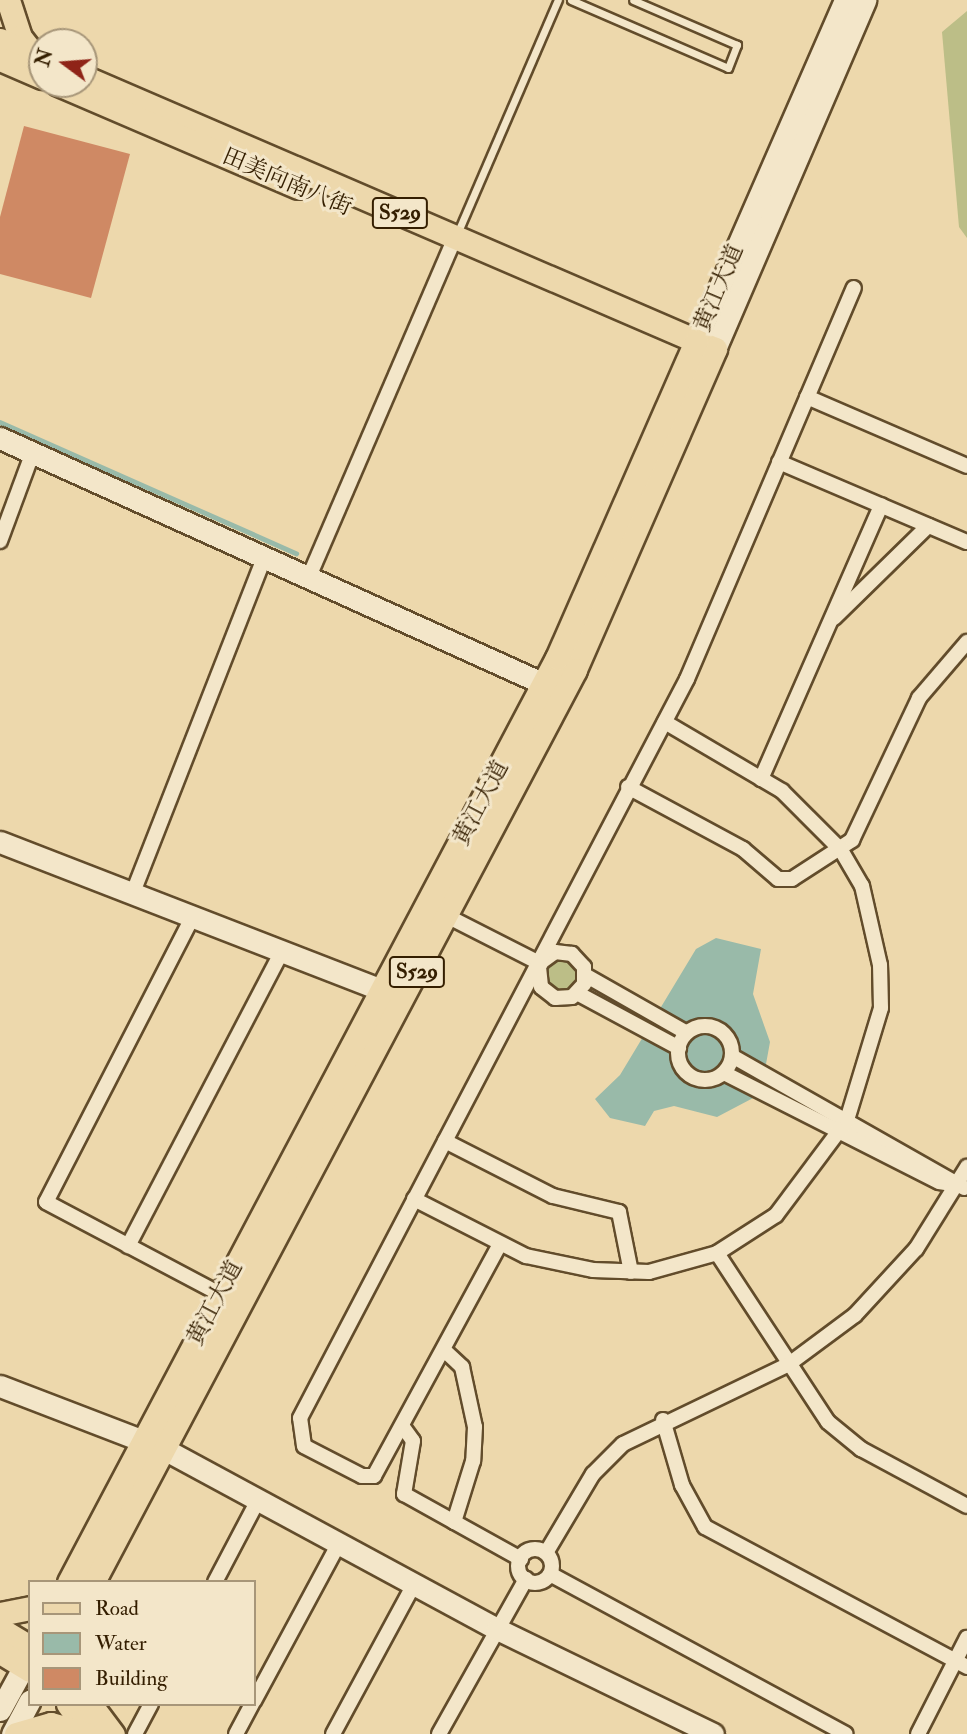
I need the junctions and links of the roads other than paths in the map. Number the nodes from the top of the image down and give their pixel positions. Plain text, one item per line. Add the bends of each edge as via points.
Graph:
1 (8, 0) edge
2 (558, 0) edge
3 (571, 0) edge
4 (633, 0) edge
5 (845, 0) edge
6 (865, 0) edge
7 (0, 40) edge
8 (28, 51) edge
9 (0, 59) edge
10 (28, 59) edge
11 (28, 64) edge
12 (28, 66) edge
13 (0, 68) edge
14 (98, 83) edge
15 (92, 98) edge
16 (452, 244) junction
17 (854, 288) dead end
18 (703, 352) junction
19 (807, 397) junction
20 (0, 438) edge
21 (33, 453) junction
22 (779, 462) junction
23 (967, 466) edge
24 (881, 505) junction
25 (928, 526) junction
26 (0, 541) edge
27 (967, 542) edge
28 (264, 559) junction
29 (308, 579) junction
30 (828, 624) junction
31 (967, 642) edge
32 (544, 684) junction
33 (664, 722) junction
34 (761, 779) junction
35 (628, 787) junction
36 (0, 842) edge
37 (841, 850) junction
38 (132, 895) junction
39 (437, 911) junction
40 (192, 918) junction
41 (282, 952) junction
42 (540, 964) junction
43 (585, 975) junction
44 (382, 990) junction
45 (577, 993) junction
46 (635, 1014) junction
47 (687, 1033) junction
48 (679, 1048) junction
49 (733, 1056) junction
50 (724, 1073) junction
51 (765, 1084) junction
52 (844, 1125) junction
53 (445, 1141) junction
54 (967, 1167) edge
55 (963, 1187) edge
56 (414, 1199) junction
57 (500, 1244) junction
58 (128, 1246) junction
59 (717, 1253) junction
60 (631, 1272) junction
61 (220, 1294) junction
62 (444, 1350) junction
63 (789, 1364) junction
64 (0, 1386) edge
65 (663, 1420) junction
66 (403, 1427) junction
67 (153, 1445) junction
68 (258, 1500) junction
69 (967, 1506) edge
70 (454, 1522) junction
71 (339, 1543) junction
72 (546, 1553) junction
73 (521, 1559) junction
74 (550, 1574) junction
75 (70, 1580) edge
76 (94, 1580) edge
77 (216, 1580) edge
78 (526, 1580) junction
79 (414, 1584) junction
80 (28, 1608) edge
81 (0, 1614) edge
82 (0, 1629) edge
83 (497, 1629) junction
84 (967, 1638) edge
85 (0, 1652) edge
86 (28, 1659) edge
87 (961, 1665) edge
88 (256, 1697) edge
89 (28, 1704) edge
90 (69, 1706) edge
91 (92, 1706) edge
92 (150, 1706) edge
93 (251, 1706) edge
94 (0, 1710) edge
95 (14, 1734) edge
96 (88, 1734) edge
97 (113, 1734) edge
98 (135, 1734) edge
99 (236, 1734) edge
100 (333, 1734) edge
101 (439, 1734) edge
102 (713, 1734) edge
103 (846, 1734) edge
104 (918, 1734) edge

1 - 8 main road
2 - 16 lane
3 - 4 lane via 728,68 737,45
5 - 18 street, 黄江大道
6 - 18 street, 黄江大道
7 - 10 main road
9 - 11 main road
12 - 13 main road
14 - 16 main road, 田美向南八街 / S529
15 - 16 main road, 田美向南八街 / S529
16 - 18 main road, 田美向南八街 / S529
16 - 29 street
17 - 19 street
18 - 32 main road, 黄江大道 / S529
18 - 39 main road, 黄江大道 / S529 via 575,670
19 - 22 street
19 - 23 street
20 - 21 street
21 - 26 street
21 - 28 street
22 - 24 street
22 - 33 street
24 - 25 street
24 - 30 street
25 - 27 street
25 - 30 street
28 - 29 street
28 - 38 street
29 - 32 street
30 - 34 street
31 - 37 street via 919,698 863,820
32 - 39 main road, 黄江大道 / S529
33 - 34 street
33 - 35 street
34 - 37 street via 809,815
35 - 37 street via 743,849 783,881
35 - 42 street
36 - 38 street
37 - 52 street via 862,886 880,965 881,1008
38 - 40 street
39 - 42 street
39 - 44 main road, 黄江大道 / S529
39 - 67 main road, 黄江大道 / S529
40 - 41 street
40 - 58 street via 46,1202
41 - 44 street
41 - 58 street
42 - 43 street via 568,952
42 - 45 street via 547,994 563,999
42 - 53 street
43 - 45 street
43 - 46 street
44 - 61 main road, 黄江大道 / S529
45 - 46 street
46 - 47 street
46 - 48 street
47 - 48 street
47 - 49 street via 716,1028 729,1039
48 - 50 street via 681,1065 693,1078
49 - 50 street
49 - 51 street
50 - 51 street
51 - 52 street
52 - 55 street
52 - 59 street via 776,1215
53 - 56 street
53 - 60 street via 554,1196 619,1212
54 - 55 street
55 - 63 street via 886,1284
56 - 57 street
56 - 66 street via 297,1429 304,1446 368,1478
57 - 60 street via 558,1264
57 - 62 street
58 - 61 street
59 - 60 street
59 - 63 street
61 - 67 main road, 黄江大道 / S529
62 - 66 street
62 - 70 street via 462,1367 475,1427 473,1461
63 - 65 street
63 - 69 street via 844,1436
64 - 67 street
65 - 72 street via 638,1433 593,1474
65 - 87 street via 682,1485 705,1527
66 - 70 street via 413,1441 404,1494
67 - 68 street
67 - 75 main road, 黄江大道 / S529
67 - 76 main road, 黄江大道 / S529
68 - 71 street
68 - 77 street
70 - 73 street
71 - 79 street
71 - 88 street
72 - 73 street via 532,1550
72 - 74 street
73 - 78 street
74 - 78 street via 539,1582
74 - 103 street
78 - 83 street
79 - 83 street
79 - 100 street
80 - 81 main road
82 - 86 main road
83 - 101 street
83 - 102 street
84 - 87 street
85 - 86 main road
86 - 94 street
87 - 104 street
89 - 95 street
90 - 96 main road
91 - 97 main road
92 - 98 street
93 - 99 street
95 - 96 main road via 51,1724

